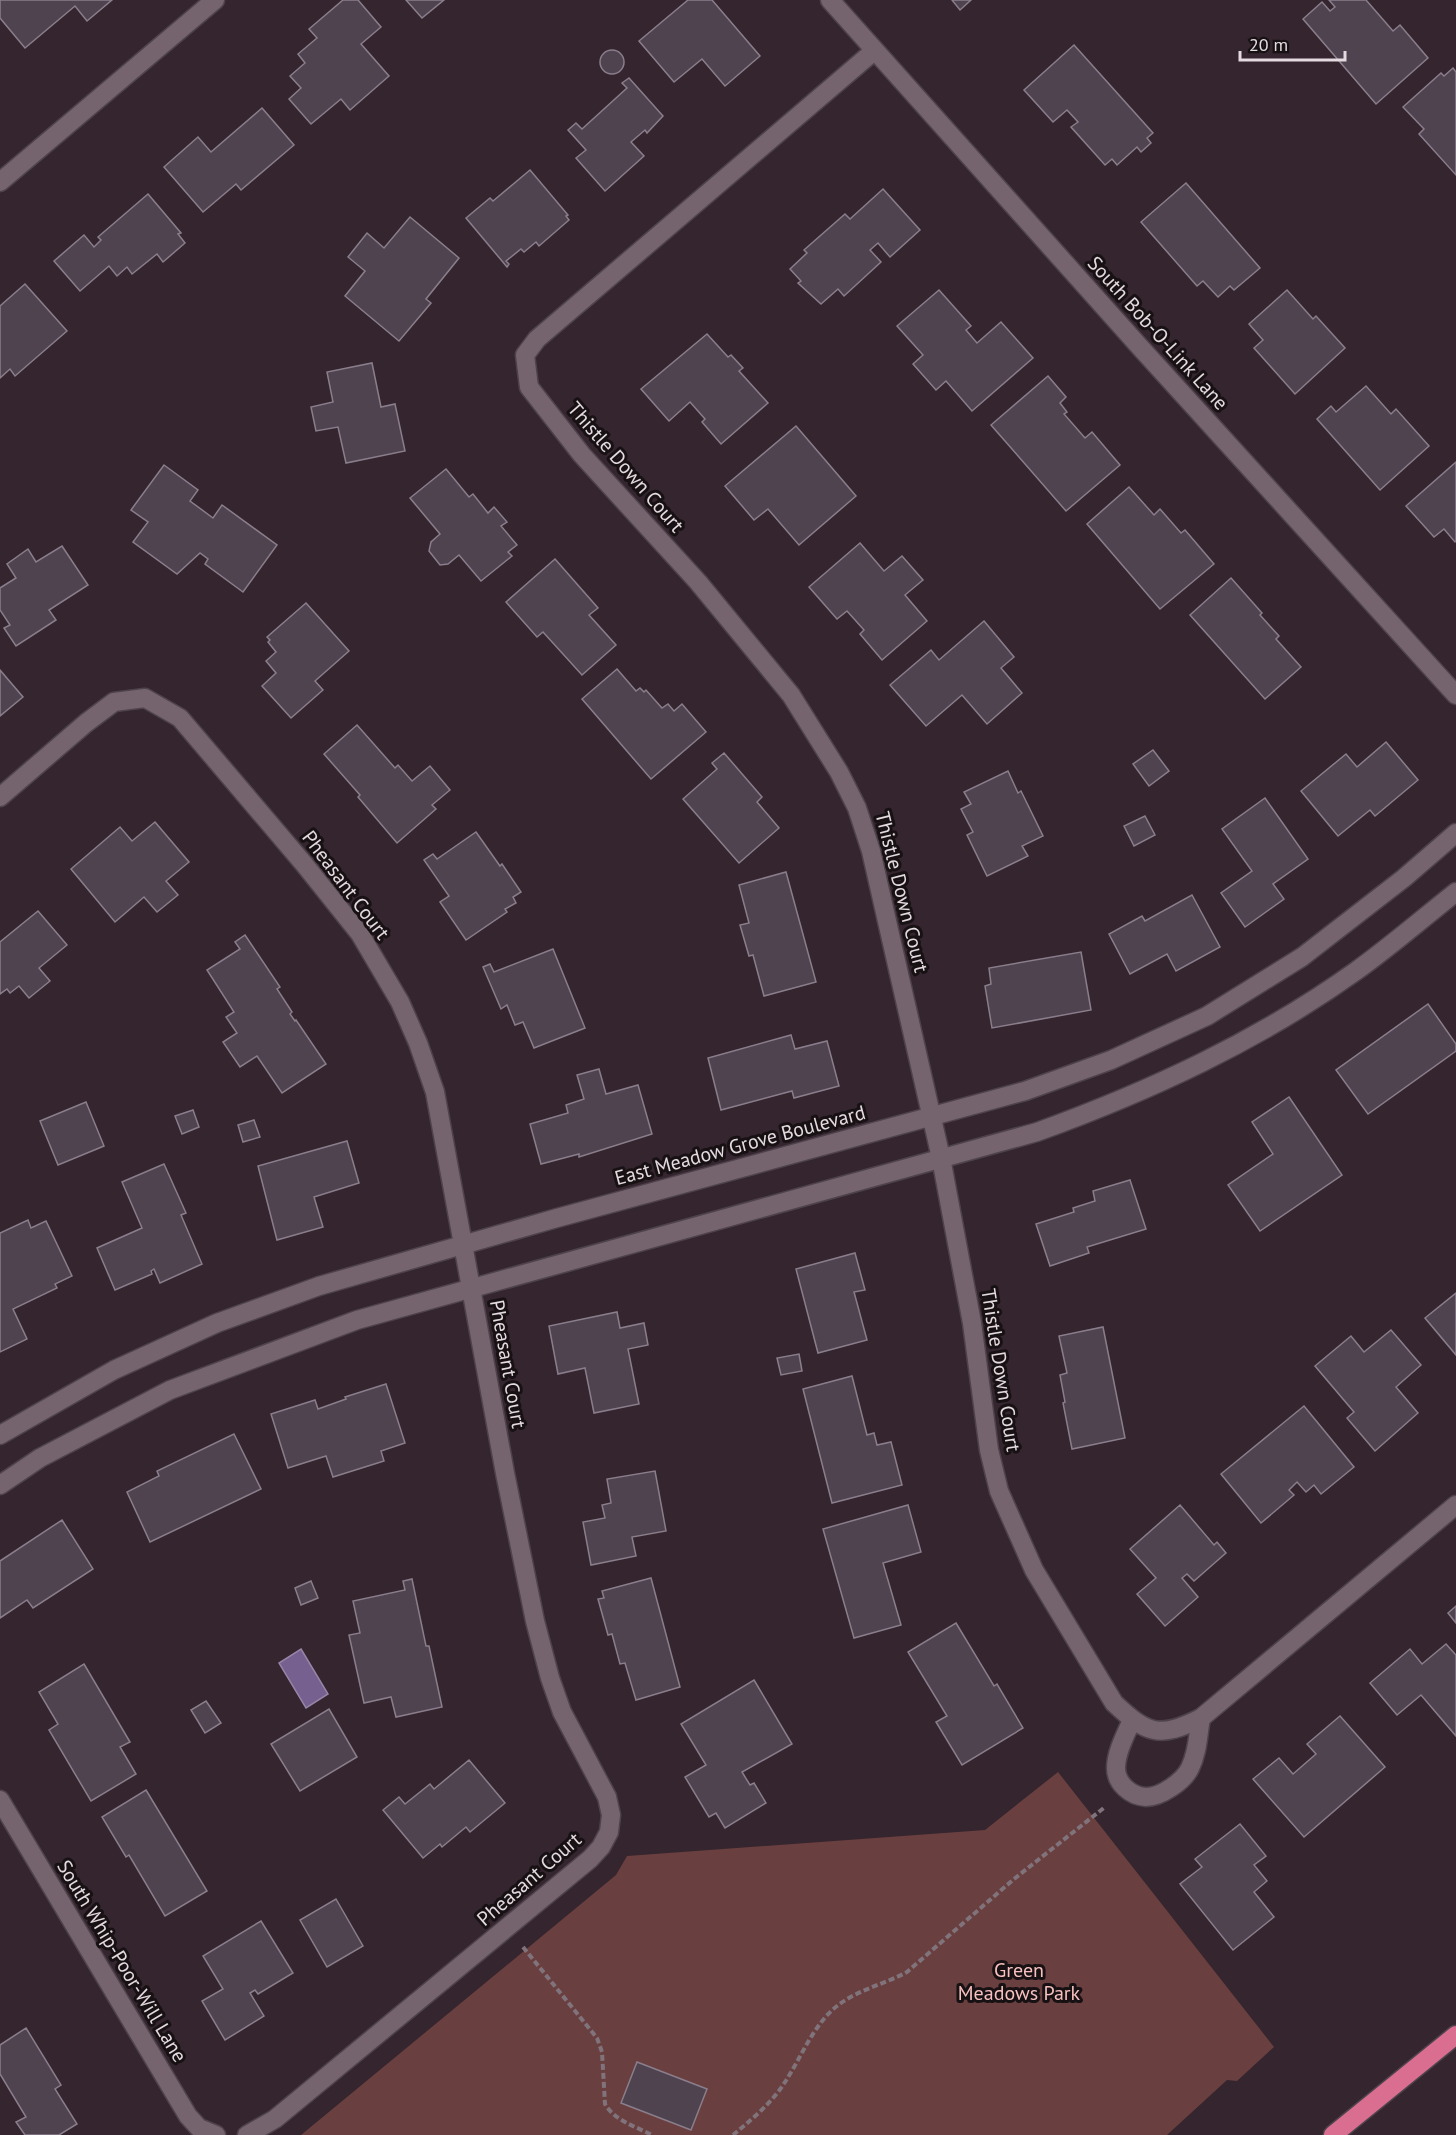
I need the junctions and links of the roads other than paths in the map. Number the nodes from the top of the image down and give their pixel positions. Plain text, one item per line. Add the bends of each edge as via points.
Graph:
1 (215, 0) edge
2 (830, 0) edge
3 (874, 51) junction
4 (0, 182) edge
5 (1456, 695) edge
6 (0, 797) edge
7 (1456, 833) edge
8 (1456, 892) edge
9 (932, 1116) junction
10 (941, 1158) junction
11 (463, 1244) junction
12 (472, 1289) junction
13 (0, 1435) edge
14 (0, 1485) edge
15 (1456, 1505) edge
16 (1201, 1718) junction
17 (1132, 1720) junction
18 (0, 1800) edge
19 (1456, 2035) edge
20 (216, 2135) edge
21 (247, 2135) edge
22 (1333, 2135) edge

1 - 4 street
2 - 3 street, South Bob-O-Link Lane
3 - 5 street, South Bob-O-Link Lane
3 - 9 street, Thistle Down Court via 537,339 525,355 529,387 582,455 698,582 791,695 839,772 857,808 871,851
6 - 11 street, Pheasant Court via 114,702 145,698 180,718 360,934 400,1002 435,1092
7 - 9 street, East Meadow Grove Boulevard via 1302,957 1207,1016 1100,1064 1024,1091
8 - 10 street via 1356,971 1212,1059 1100,1109
9 - 10 street, Thistle Down Court
9 - 11 street, East Meadow Grove Boulevard
10 - 12 street
10 - 17 street, Thistle Down Court via 999,1491 1034,1570 1114,1703
11 - 12 street, Pheasant Court
11 - 13 street, East Meadow Grove Boulevard via 320,1286 217,1323 114,1370
12 - 14 street via 357,1320 170,1390 40,1458
12 - 21 street, Pheasant Court via 535,1621 562,1712 607,1797 609,1832 590,1859 275,2119
15 - 16 street, Thistle Down Court
16 - 17 street, Thistle Down Court via 1179,1729 1155,1732
16 - 17 street via 1190,1770 1166,1791 1146,1797 1130,1792 1117,1777 1115,1766
18 - 20 street, South Whip-Poor-Will Lane via 188,2116 200,2128
19 - 22 highway

